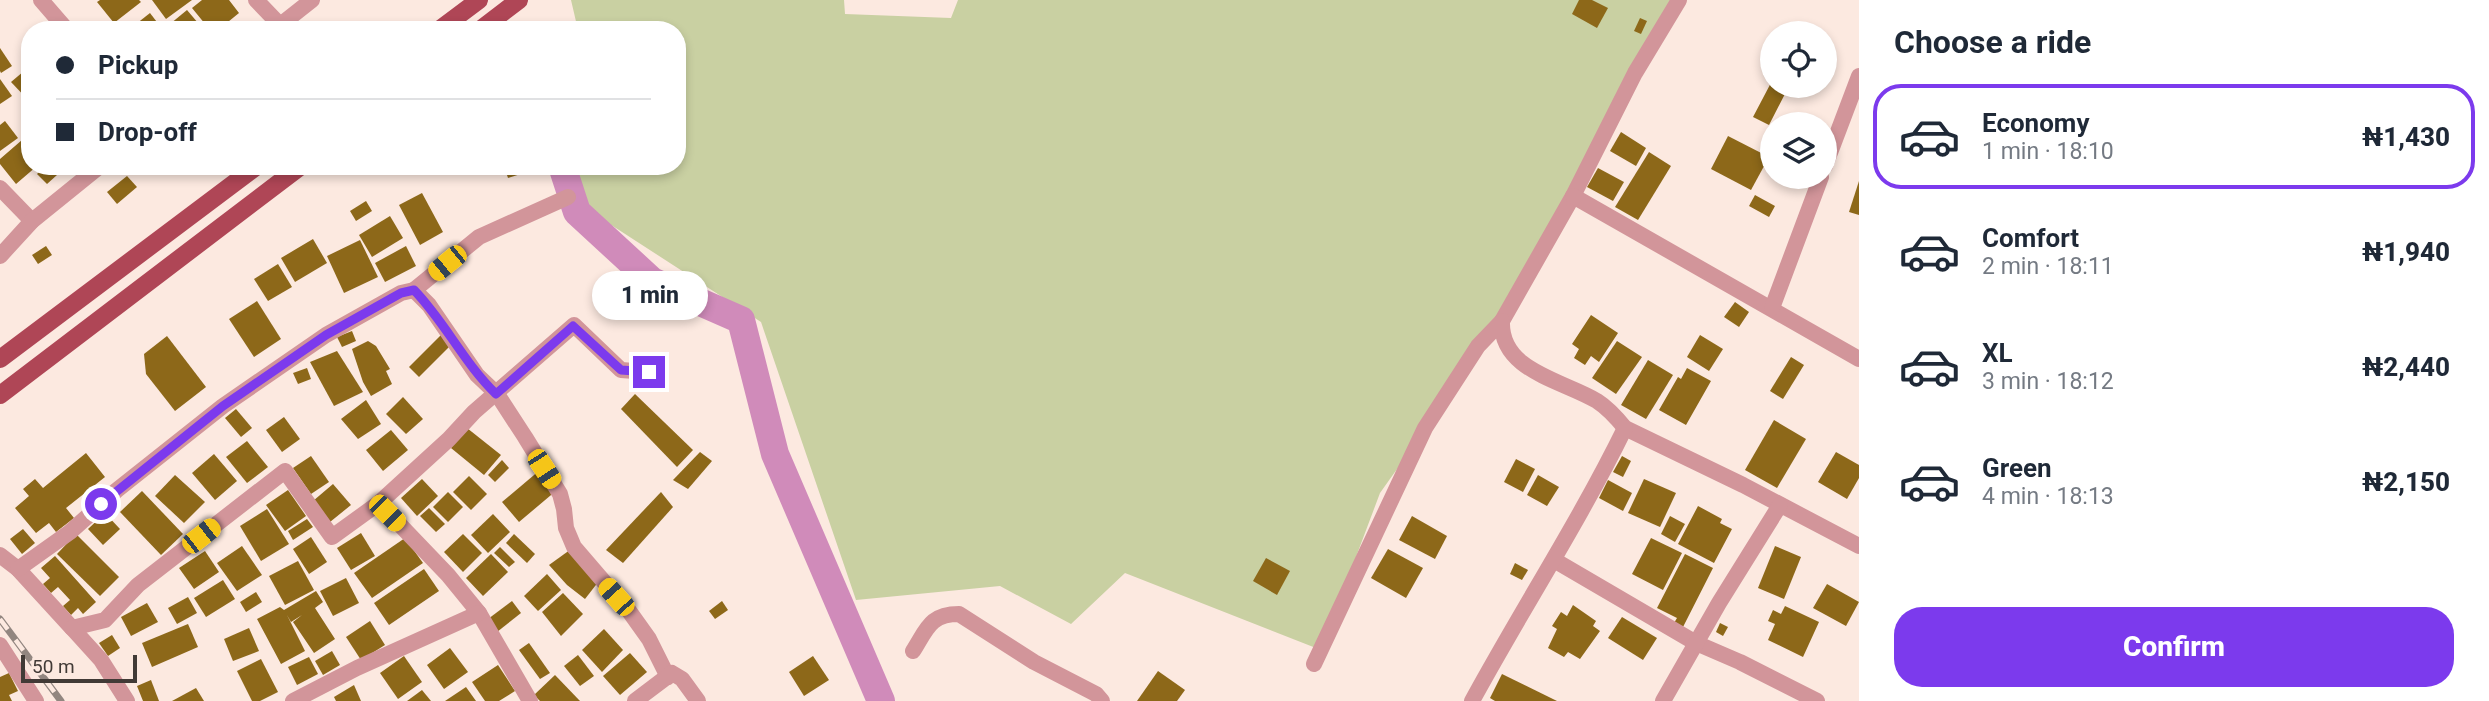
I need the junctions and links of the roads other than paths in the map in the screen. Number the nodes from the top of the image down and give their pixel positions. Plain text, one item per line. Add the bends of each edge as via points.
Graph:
1 (41, 0) edge
2 (256, 0) edge
3 (312, 0) edge
4 (479, 0) edge
5 (519, 0) edge
6 (1679, 0) edge
7 (59, 21) edge
8 (272, 21) edge
9 (285, 21) edge
10 (451, 21) edge
11 (492, 21) edge
12 (1859, 76) edge
13 (1837, 134) edge
14 (89, 175) edge
15 (245, 175) edge
16 (289, 175) edge
17 (0, 188) edge
18 (1817, 189) edge
19 (1573, 196) junction
20 (568, 197) dead end
21 (32, 221) junction
22 (0, 256) edge
23 (414, 290) junction
24 (1772, 308) junction
25 (1502, 321) junction
26 (0, 359) edge
27 (1859, 359) edge
28 (649, 372) dead end
29 (496, 394) junction
30 (0, 395) edge
31 (1625, 428) junction
32 (379, 503) junction
33 (1780, 505) junction
34 (1859, 546) edge
35 (0, 555) edge
36 (1554, 559) junction
37 (18, 569) junction
38 (480, 613) junction
39 (72, 628) junction
40 (1696, 643) junction
41 (0, 645) edge
42 (913, 651) dead end
43 (1314, 664) dead end
44 (668, 677) junction
45 (36, 701) edge
46 (127, 701) edge
47 (293, 701) edge
48 (530, 701) edge
49 (635, 701) edge
50 (698, 701) edge
51 (1102, 701) edge
52 (1472, 701) edge
53 (1663, 701) edge
54 (1817, 701) edge

1 - 7 street
2 - 8 street
3 - 9 street
4 - 10 main road
5 - 11 main road
6 - 19 street via 1635,72
12 - 13 street
14 - 21 street
15 - 26 main road
16 - 30 main road
17 - 21 street
18 - 24 street
19 - 24 street
19 - 25 street
20 - 23 street via 480,237
21 - 22 street
23 - 29 street
23 - 37 street via 326,335 223,406
24 - 27 street
25 - 31 street via 1501,334 1519,361 1596,400
25 - 43 street via 1478,346 1425,428
28 - 29 street via 621,370 573,326
29 - 32 street
29 - 44 street via 559,494 574,547 629,611
31 - 33 street
31 - 36 street
32 - 38 street
32 - 39 street via 332,537 285,471 138,585 105,620
33 - 34 street
33 - 40 street
35 - 37 street
36 - 40 street
36 - 52 street
37 - 39 street
38 - 47 street
38 - 48 street
39 - 46 street via 101,660
40 - 53 street
40 - 54 street
41 - 45 street
42 - 51 street via 931,622 945,614 959,614
44 - 49 street
44 - 50 street via 672,673 682,679

